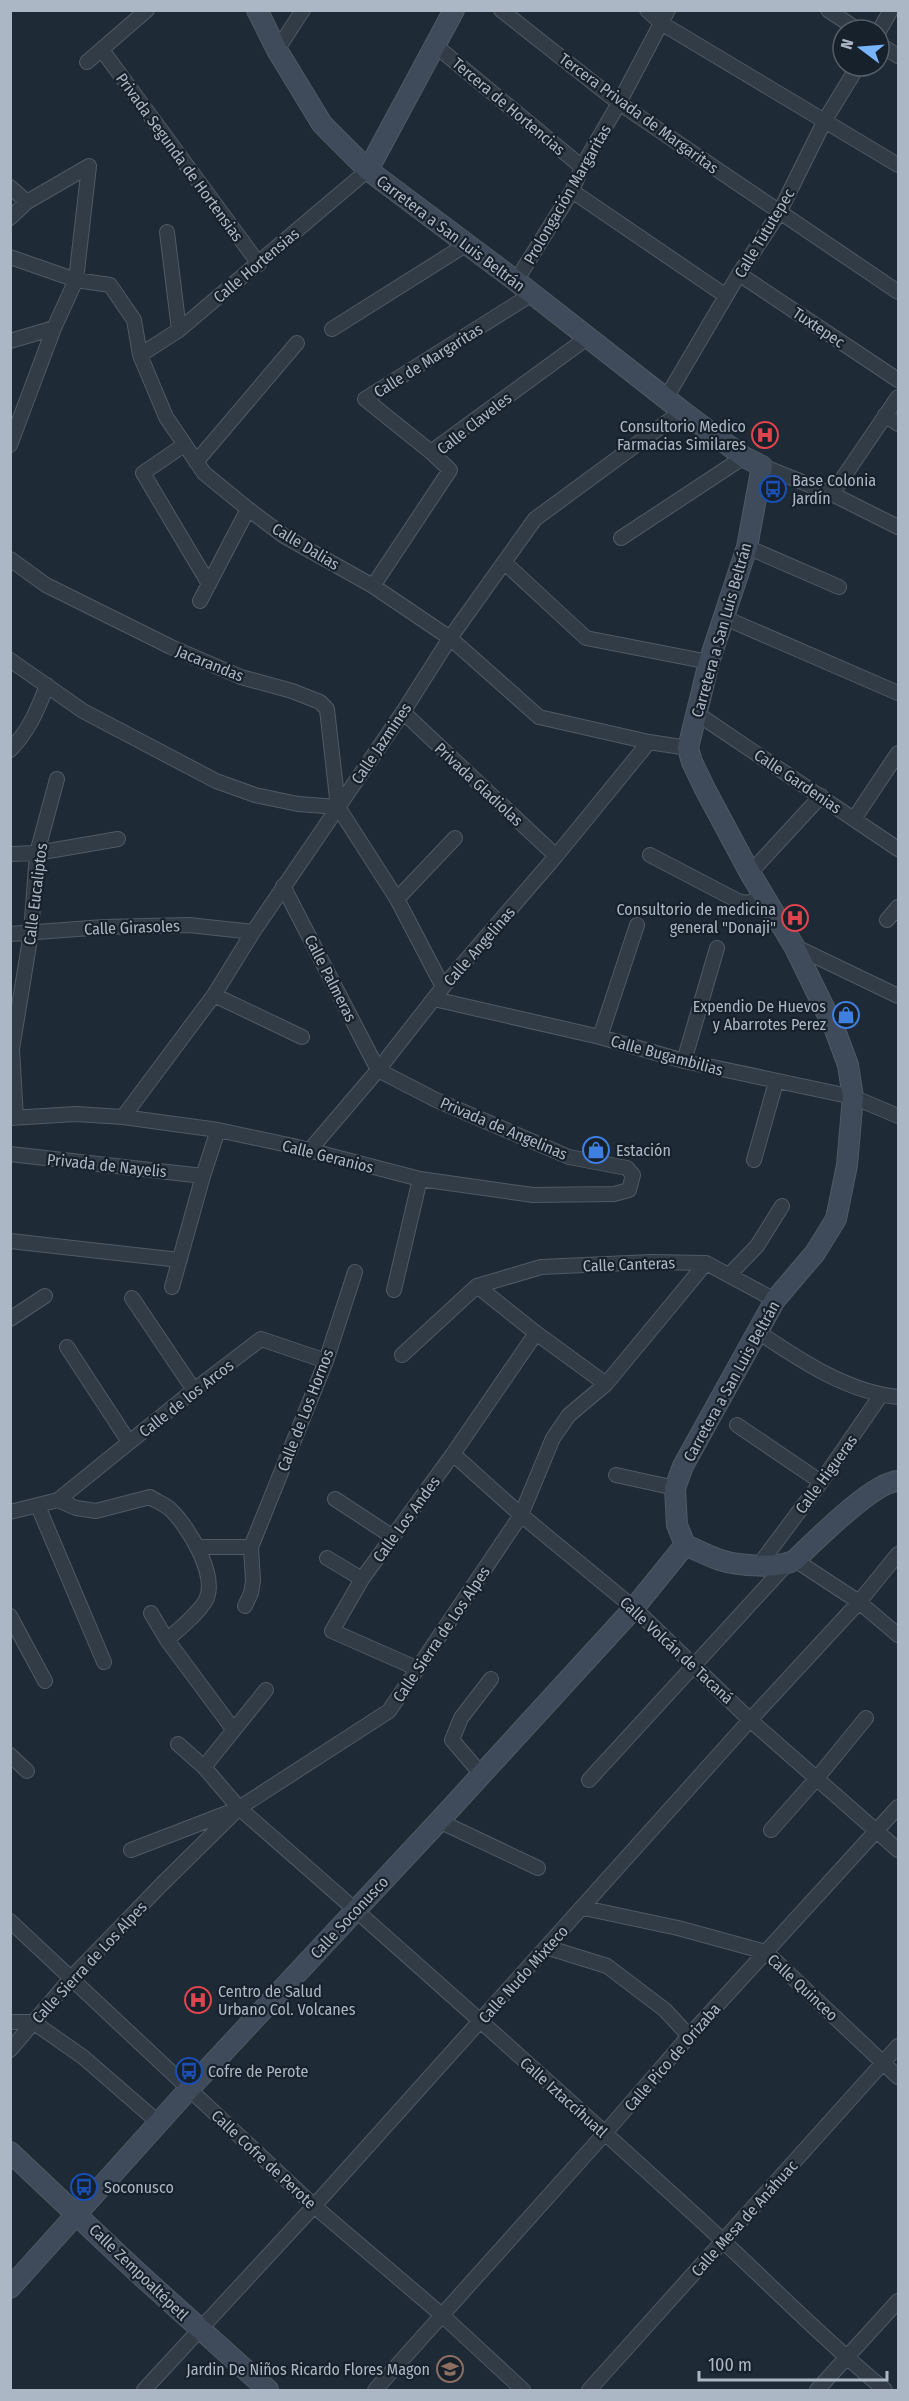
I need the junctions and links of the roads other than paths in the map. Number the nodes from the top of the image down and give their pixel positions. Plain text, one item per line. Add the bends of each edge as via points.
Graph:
1 (147, 10) edge
2 (257, 10) edge
3 (303, 10) edge
4 (454, 10) edge
5 (501, 10) edge
6 (647, 10) edge
7 (665, 17) edge
8 (436, 46) junction
9 (102, 50) junction
10 (277, 50) junction
11 (87, 62) dead end
12 (851, 78) edge
13 (619, 103) junction
14 (825, 120) junction
15 (898, 165) edge
16 (582, 167) junction
17 (368, 170) junction
18 (10, 187) edge
19 (572, 191) junction
20 (27, 201) junction
21 (779, 213) junction
22 (10, 218) edge
23 (167, 232) dead end
24 (466, 244) junction
25 (10, 257) edge
26 (259, 264) junction
27 (739, 274) junction
28 (76, 280) junction
29 (516, 282) junction
30 (898, 292) edge
31 (532, 294) junction
32 (726, 296) junction
33 (54, 328) junction
34 (332, 329) dead end
35 (179, 330) junction
36 (587, 338) junction
37 (10, 340) edge
38 (297, 343) dead end
39 (140, 355) junction
40 (898, 380) edge
41 (898, 397) edge
42 (666, 398) junction
43 (682, 411) junction
44 (885, 416) junction
45 (16, 417) edge
46 (898, 423) edge
47 (10, 445) edge
48 (184, 445) junction
49 (431, 452) junction
50 (744, 457) junction
51 (196, 462) junction
52 (762, 466) junction
53 (832, 494) junction
54 (248, 509) junction
55 (898, 527) edge
56 (621, 538) dead end
57 (747, 547) junction
58 (10, 559) edge
59 (505, 563) junction
60 (209, 584) junction
61 (373, 585) junction
62 (839, 587) dead end
63 (200, 601) dead end
64 (725, 618) junction
65 (450, 638) junction
66 (10, 660) edge
67 (709, 662) junction
68 (47, 685) junction
69 (898, 693) edge
70 (403, 712) junction
71 (696, 713) junction
72 (649, 742) junction
73 (688, 748) junction
74 (10, 750) edge
75 (898, 753) edge
76 (57, 779) dead end
77 (821, 796) junction
78 (338, 807) junction
79 (854, 819) junction
80 (455, 838) dead end
81 (118, 839) dead end
82 (898, 849) edge
83 (37, 853) junction
84 (10, 854) edge
85 (650, 855) dead end
86 (556, 856) junction
87 (750, 873) junction
88 (283, 886) junction
89 (765, 898) junction
90 (397, 899) junction
91 (898, 907) edge
92 (887, 920) dead end
93 (637, 925) dead end
94 (253, 932) junction
95 (31, 933) junction
96 (10, 934) edge
97 (794, 946) junction
98 (717, 948) dead end
99 (443, 987) junction
100 (214, 995) junction
101 (898, 996) edge
102 (435, 999) junction
103 (302, 1037) dead end
104 (600, 1037) junction
105 (684, 1061) junction
106 (378, 1070) junction
107 (776, 1082) junction
108 (13, 1088) edge
109 (853, 1097) junction
110 (898, 1116) edge
111 (123, 1117) junction
112 (13, 1118) edge
113 (218, 1130) junction
114 (309, 1151) junction
115 (10, 1154) edge
116 (754, 1160) dead end
117 (633, 1174) joint
118 (203, 1176) junction
119 (420, 1179) junction
120 (782, 1206) dead end
121 (10, 1241) edge
122 (180, 1260) junction
123 (706, 1263) junction
124 (355, 1272) dead end
125 (729, 1275) junction
126 (477, 1286) junction
127 (172, 1287) dead end
128 (394, 1290) dead end
129 (45, 1296) dead end
130 (132, 1298) dead end
131 (775, 1300) junction
132 (10, 1319) edge
133 (758, 1332) junction
134 (536, 1334) junction
135 (67, 1347) dead end
136 (402, 1355) dead end
137 (326, 1361) junction
138 (606, 1384) junction
139 (194, 1390) junction
140 (881, 1395) junction
141 (898, 1397) edge
142 (737, 1425) dead end
143 (129, 1442) junction
144 (453, 1454) junction
145 (616, 1475) dead end
146 (898, 1481) edge
147 (821, 1482) junction
148 (675, 1488) junction
149 (335, 1499) dead end
150 (58, 1500) junction
151 (38, 1506) junction
152 (10, 1512) edge
153 (521, 1515) junction
154 (393, 1537) junction
155 (685, 1545) junction
156 (198, 1547) junction
157 (251, 1547) junction
158 (898, 1554) edge
159 (327, 1558) dead end
160 (791, 1562) junction
161 (759, 1565) junction
162 (362, 1579) junction
163 (859, 1602) junction
164 (245, 1606) dead end
165 (634, 1608) junction
166 (151, 1613) dead end
167 (10, 1616) edge
168 (898, 1635) edge
169 (167, 1640) junction
170 (16, 1642) edge
171 (104, 1662) dead end
172 (694, 1665) junction
173 (416, 1668) junction
174 (491, 1679) dead end
175 (45, 1681) dead end
176 (266, 1690) dead end
177 (866, 1718) dead end
178 (750, 1720) junction
179 (233, 1729) junction
180 (178, 1743) dead end
181 (10, 1755) edge
182 (204, 1767) junction
183 (27, 1771) dead end
184 (482, 1775) junction
185 (818, 1778) junction
186 (589, 1780) dead end
187 (898, 1807) edge
188 (239, 1808) junction
189 (439, 1821) junction
190 (771, 1830) dead end
191 (878, 1831) junction
192 (131, 1850) dead end
193 (898, 1850) edge
194 (538, 1868) dead end
195 (584, 1908) junction
196 (355, 1909) junction
197 (10, 1921) edge
198 (546, 1947) junction
199 (766, 1952) junction
200 (72, 1977) junction
201 (10, 2022) edge
202 (33, 2022) junction
203 (480, 2022) junction
204 (689, 2036) junction
205 (898, 2046) edge
206 (10, 2050) edge
207 (884, 2062) junction
208 (898, 2077) edge
209 (189, 2089) junction
210 (159, 2123) junction
211 (605, 2133) junction
212 (10, 2152) edge
213 (314, 2206) junction
214 (79, 2214) junction
215 (724, 2241) junction
216 (10, 2288) edge
217 (898, 2301) edge
218 (443, 2316) junction
219 (200, 2330) junction
220 (847, 2359) junction
221 (144, 2391) edge
222 (268, 2391) edge
223 (375, 2391) edge
224 (523, 2391) edge
225 (589, 2391) edge
226 (817, 2391) edge
227 (885, 2391) edge

1 - 9 street
2 - 10 street, Carretera a San Luis Beltrán
3 - 10 street
4 - 8 street
5 - 13 street, Tercera Privada de Margaritas
6 - 7 street
7 - 13 street, Prolongación Margaritas
7 - 14 street
8 - 16 street, Tercera de Hortencias
8 - 17 street
9 - 11 street
9 - 26 street, Privada Segunda de Hortensias
10 - 17 street, Carretera a San Luis Beltrán via 322,124
12 - 14 street, Calle Tututepec
13 - 16 street, Prolongación Margaritas
13 - 21 street, Tercera Privada de Margaritas
14 - 15 street
14 - 21 street, Calle Tututepec
16 - 19 street, Prolongación Margaritas
17 - 24 street, Carretera a San Luis Beltrán
17 - 26 street, Calle Hortensias
18 - 20 street
19 - 29 street, Prolongación Margaritas
19 - 32 street
20 - 22 street
20 - 28 street via 89,166
21 - 27 street, Calle Tututepec
21 - 30 street, Tercera Privada de Margaritas
23 - 35 street
24 - 29 street, Carretera a San Luis Beltrán
24 - 34 street
25 - 28 street, Calle Dalias
26 - 35 street, Calle Hortensias
27 - 32 street, Calle Tututepec
27 - 40 street, Tuxtepec
28 - 33 street
28 - 39 street, Calle Dalias via 110,285 134,320
29 - 31 street, Carretera a San Luis Beltrán
31 - 36 street, Carretera a San Luis Beltrán
31 - 49 street, Calle de Margaritas via 365,399
32 - 42 street, Calle Tututepec
33 - 37 street
33 - 45 street
35 - 39 street, Calle Hortensias
36 - 42 street, Carretera a San Luis Beltrán
36 - 49 street, Calle Claveles
38 - 51 street
39 - 48 street, Calle Dalias via 166,417
41 - 44 street
42 - 43 street, Carretera a San Luis Beltrán
43 - 50 street, Carretera a San Luis Beltrán
43 - 59 street, Calle Jazmines via 535,519
44 - 46 street
44 - 53 street
45 - 47 street
48 - 51 street, Calle Dalias
48 - 60 street via 143,473
49 - 61 street, Calle Claveles via 450,470
50 - 52 street, Carretera a San Luis Beltrán
50 - 56 street
51 - 54 street, Calle Dalias
52 - 53 street
52 - 57 street, Carretera a San Luis Beltrán
53 - 55 street
54 - 60 street
54 - 61 street, Calle Dalias via 284,536
57 - 62 street
57 - 64 street, Carretera a San Luis Beltrán
58 - 78 street, Jacarandas via 46,585 171,647 241,677 320,702 327,709
59 - 65 street, Calle Jazmines
59 - 67 street via 586,638
60 - 63 street
61 - 65 street, Calle Dalias
64 - 67 street, Carretera a San Luis Beltrán
64 - 69 street
65 - 70 street, Calle Jazmines
65 - 72 street, Calle Dalias via 539,717
66 - 68 street
67 - 71 street, Carretera a San Luis Beltrán
68 - 74 street via 38,711
68 - 78 street via 83,711 216,781 255,795
70 - 78 street, Calle Jazmines
70 - 86 street, Privada Gladiolas
71 - 73 street, Carretera a San Luis Beltrán
71 - 77 street, Calle Gardenias
72 - 73 street, Calle Dalias
72 - 86 street, Calle Angelinas
73 - 87 street, Carretera a San Luis Beltrán
75 - 79 street
76 - 83 street, Calle Eucaliptos
77 - 79 street, Calle Gardenias
77 - 87 street
78 - 88 street, Calle Jazmines
78 - 90 street
79 - 82 street, Calle Gardenias
80 - 90 street
81 - 83 street
83 - 84 street
83 - 95 street, Calle Eucaliptos
85 - 89 street via 738,901
86 - 99 street, Calle Angelinas
87 - 89 street, Carretera a San Luis Beltrán
88 - 94 street, Calle Jazmines
88 - 106 street, Calle Palmeras
89 - 97 street, Carretera a San Luis Beltrán
90 - 99 street
91 - 92 street
93 - 104 street
94 - 95 street, Calle Girasoles via 189,925
94 - 100 street, Calle Jazmines
95 - 96 street, Calle Girasoles
95 - 108 street, Calle Eucaliptos via 12,1049
97 - 101 street
97 - 109 street, Carretera a San Luis Beltrán via 835,1030 848,1065
98 - 105 street
99 - 102 street, Calle Angelinas
100 - 103 street
100 - 111 street, Calle Jazmines
102 - 104 street, Calle Bugambilias
102 - 106 street, Calle Angelinas
104 - 105 street, Calle Bugambilias
105 - 107 street, Calle Bugambilias
106 - 114 street, Calle Angelinas
106 - 117 street, Privada de Angelinas via 436,1100 569,1157 627,1168
107 - 109 street, Calle Bugambilias
107 - 116 street
108 - 112 street, Calle Eucaliptos
109 - 110 street, Calle Bugambilias
109 - 131 street, Carretera a San Luis Beltrán via 847,1165 836,1219
111 - 112 street, Calle Geranios via 76,1114
111 - 113 street, Calle Geranios
113 - 114 street, Calle Geranios
113 - 118 street
114 - 119 street, Calle Geranios
115 - 118 street, Privada de Nayelis
117 - 119 street, Calle Geranios via 629,1190 578,1196 533,1195
118 - 122 street
119 - 128 street
120 - 125 street via 757,1246
121 - 122 street
122 - 127 street
123 - 125 street, Calle Canteras
123 - 126 street, Calle Canteras via 541,1267
123 - 138 street, Calle Sierra de Los Alpes
124 - 137 street, Calle de Los Hornos
125 - 131 street, Calle Canteras
126 - 134 street
126 - 136 street
129 - 132 street
130 - 139 street
131 - 133 street, Carretera a San Luis Beltrán
133 - 140 street via 837,1379
133 - 148 street, Carretera a San Luis Beltrán via 683,1466
134 - 138 street
134 - 144 street, Calle Los Andes
135 - 143 street
137 - 139 street, Calle de los Arcos via 261,1340
137 - 157 street, Calle de Los Hornos
138 - 153 street, Calle Sierra de Los Alpes via 569,1415 553,1438
139 - 143 street, Calle de los Arcos
140 - 141 street
140 - 147 street, Calle Higueras
142 - 147 street
143 - 150 street, Calle de los Arcos
144 - 153 street, Calle Volcán de Tacaná
144 - 154 street, Calle Los Andes
145 - 148 street
146 - 160 street via 891,1481 864,1499
147 - 161 street, Calle Higueras
148 - 155 street, Carretera a San Luis Beltrán via 677,1525
149 - 154 street
150 - 151 street, Calle de los Arcos
150 - 156 street via 96,1511 150,1497 170,1509
151 - 152 street, Calle de los Arcos
151 - 171 street
153 - 165 street, Calle Volcán de Tacaná
153 - 173 street, Calle Sierra de Los Alpes
154 - 162 street, Calle Los Andes
155 - 161 street via 722,1561
155 - 165 street, Calle Soconusco
156 - 157 street
156 - 169 street via 209,1586 206,1599
157 - 164 street via 253,1581
158 - 163 street, Calle Nudo Mixteco
159 - 162 street
160 - 161 street
160 - 163 street
160 - 172 street
162 - 173 street, Calle Los Andes via 332,1632
163 - 168 street
163 - 178 street, Calle Nudo Mixteco
165 - 172 street, Calle Volcán de Tacaná
165 - 184 street, Calle Soconusco
166 - 169 street
167 - 170 street
169 - 179 street
170 - 175 street
172 - 178 street, Calle Volcán de Tacaná
172 - 186 street
173 - 188 street, Calle Sierra de Los Alpes via 389,1712
174 - 184 street via 461,1718 452,1740
176 - 179 street
177 - 185 street
178 - 185 street, Calle Volcán de Tacaná
178 - 195 street, Calle Nudo Mixteco
179 - 182 street
180 - 182 street, Calle Iztaccíhuatl
181 - 183 street
182 - 188 street, Calle Iztaccíhuatl
184 - 189 street, Calle Soconusco
185 - 190 street
185 - 191 street, Calle Volcán de Tacaná
187 - 191 street, Calle Pico de Orizaba
188 - 192 street
188 - 196 street, Calle Iztaccíhuatl
188 - 200 street, Calle Sierra de Los Alpes
189 - 194 street
189 - 196 street, Calle Soconusco
191 - 193 street, Calle Volcán de Tacaná
191 - 199 street, Calle Pico de Orizaba
195 - 198 street, Calle Nudo Mixteco
195 - 199 street, Calle Quinceo
196 - 203 street, Calle Iztaccíhuatl
196 - 209 street, Calle Soconusco
197 - 200 street, Calle Cofre de Perote
198 - 203 street, Calle Nudo Mixteco
198 - 204 street via 607,1966 665,2010
199 - 204 street, Calle Pico de Orizaba
199 - 207 street, Calle Quinceo
200 - 202 street, Calle Sierra de Los Alpes
200 - 209 street, Calle Cofre de Perote
201 - 202 street
202 - 206 street, Calle Sierra de Los Alpes
202 - 210 street via 83,2057
203 - 211 street, Calle Iztaccíhuatl
203 - 213 street, Calle Nudo Mixteco
204 - 211 street, Calle Pico de Orizaba
205 - 207 street, Calle Mesa de Anáhuac
207 - 208 street, Calle Quinceo
207 - 215 street, Calle Mesa de Anáhuac
209 - 210 street, Calle Soconusco
209 - 213 street, Calle Cofre de Perote
210 - 214 street, Calle Soconusco
211 - 215 street, Calle Iztaccíhuatl
211 - 218 street, Calle Pico de Orizaba
212 - 214 street, Calle Zempoaltépetl
213 - 218 street, Calle Cofre de Perote
213 - 219 street, Calle Nudo Mixteco
214 - 216 street, Calle Soconusco
214 - 219 street, Calle Zempoaltépetl
215 - 220 street, Calle Iztaccíhuatl
215 - 225 street, Calle Mesa de Anáhuac
217 - 220 street
218 - 223 street, Calle Pico de Orizaba
218 - 224 street, Calle Cofre de Perote
219 - 221 street, Calle Nudo Mixteco
219 - 222 street, Calle Zempoaltépetl
220 - 226 street
220 - 227 street, Calle Iztaccíhuatl

